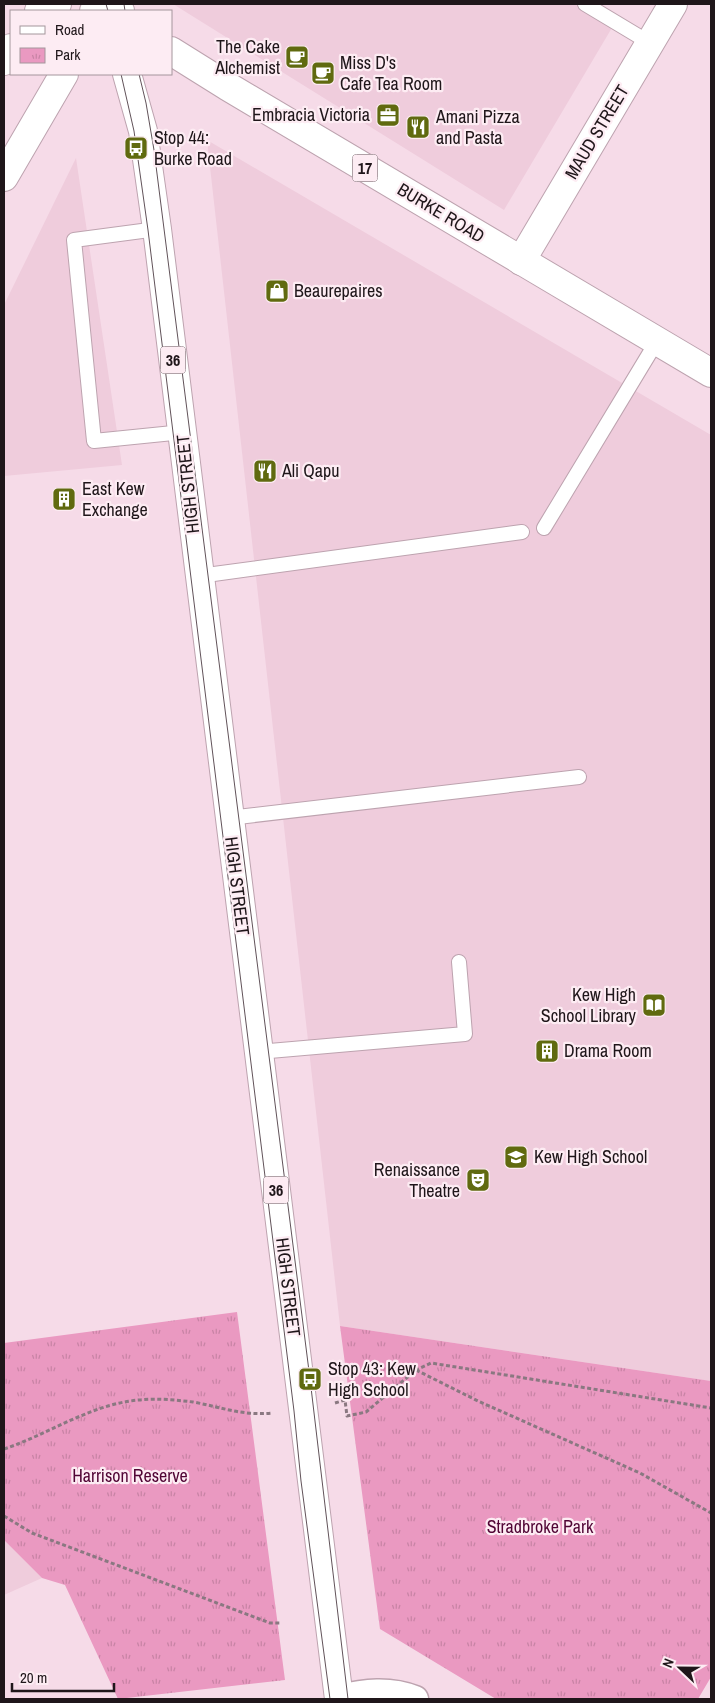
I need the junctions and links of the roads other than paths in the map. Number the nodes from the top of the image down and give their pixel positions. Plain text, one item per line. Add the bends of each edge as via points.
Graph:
1 (57, 4) edge
2 (585, 4) edge
3 (673, 4) edge
4 (42, 10) edge
5 (650, 43) junction
6 (10, 50) edge
7 (172, 52) edge
8 (4, 61) edge
9 (63, 75) edge
10 (127, 75) edge
11 (4, 176) edge
12 (156, 229) junction
13 (521, 261) junction
14 (657, 341) junction
15 (711, 373) edge
16 (183, 432) junction
17 (544, 528) dead end
18 (522, 532) dead end
19 (199, 576) junction
20 (579, 777) dead end
21 (229, 818) junction
22 (460, 962) dead end
23 (258, 1052) junction
24 (339, 1698) edge
25 (415, 1699) edge

1 - 4 main road
2 - 5 lane
3 - 5 main road, MAUD STREET
5 - 13 main road, MAUD STREET
6 - 8 main road
7 - 13 main road, BURKE ROAD / 17
9 - 11 main road
10 - 12 main road, HIGH STREET / 36 via 143,131
12 - 16 main road, HIGH STREET / 36
12 - 16 lane via 74,240 94,442
13 - 14 main road, BURKE ROAD / 17
14 - 15 main road, BURKE ROAD / 17
14 - 17 lane
16 - 19 main road, HIGH STREET / 36
18 - 19 lane
19 - 21 main road, HIGH STREET / 36
20 - 21 lane
21 - 23 main road, HIGH STREET / 36
22 - 23 lane via 465,1034
23 - 24 main road, HIGH STREET / 36
24 - 25 street via 386,1692

